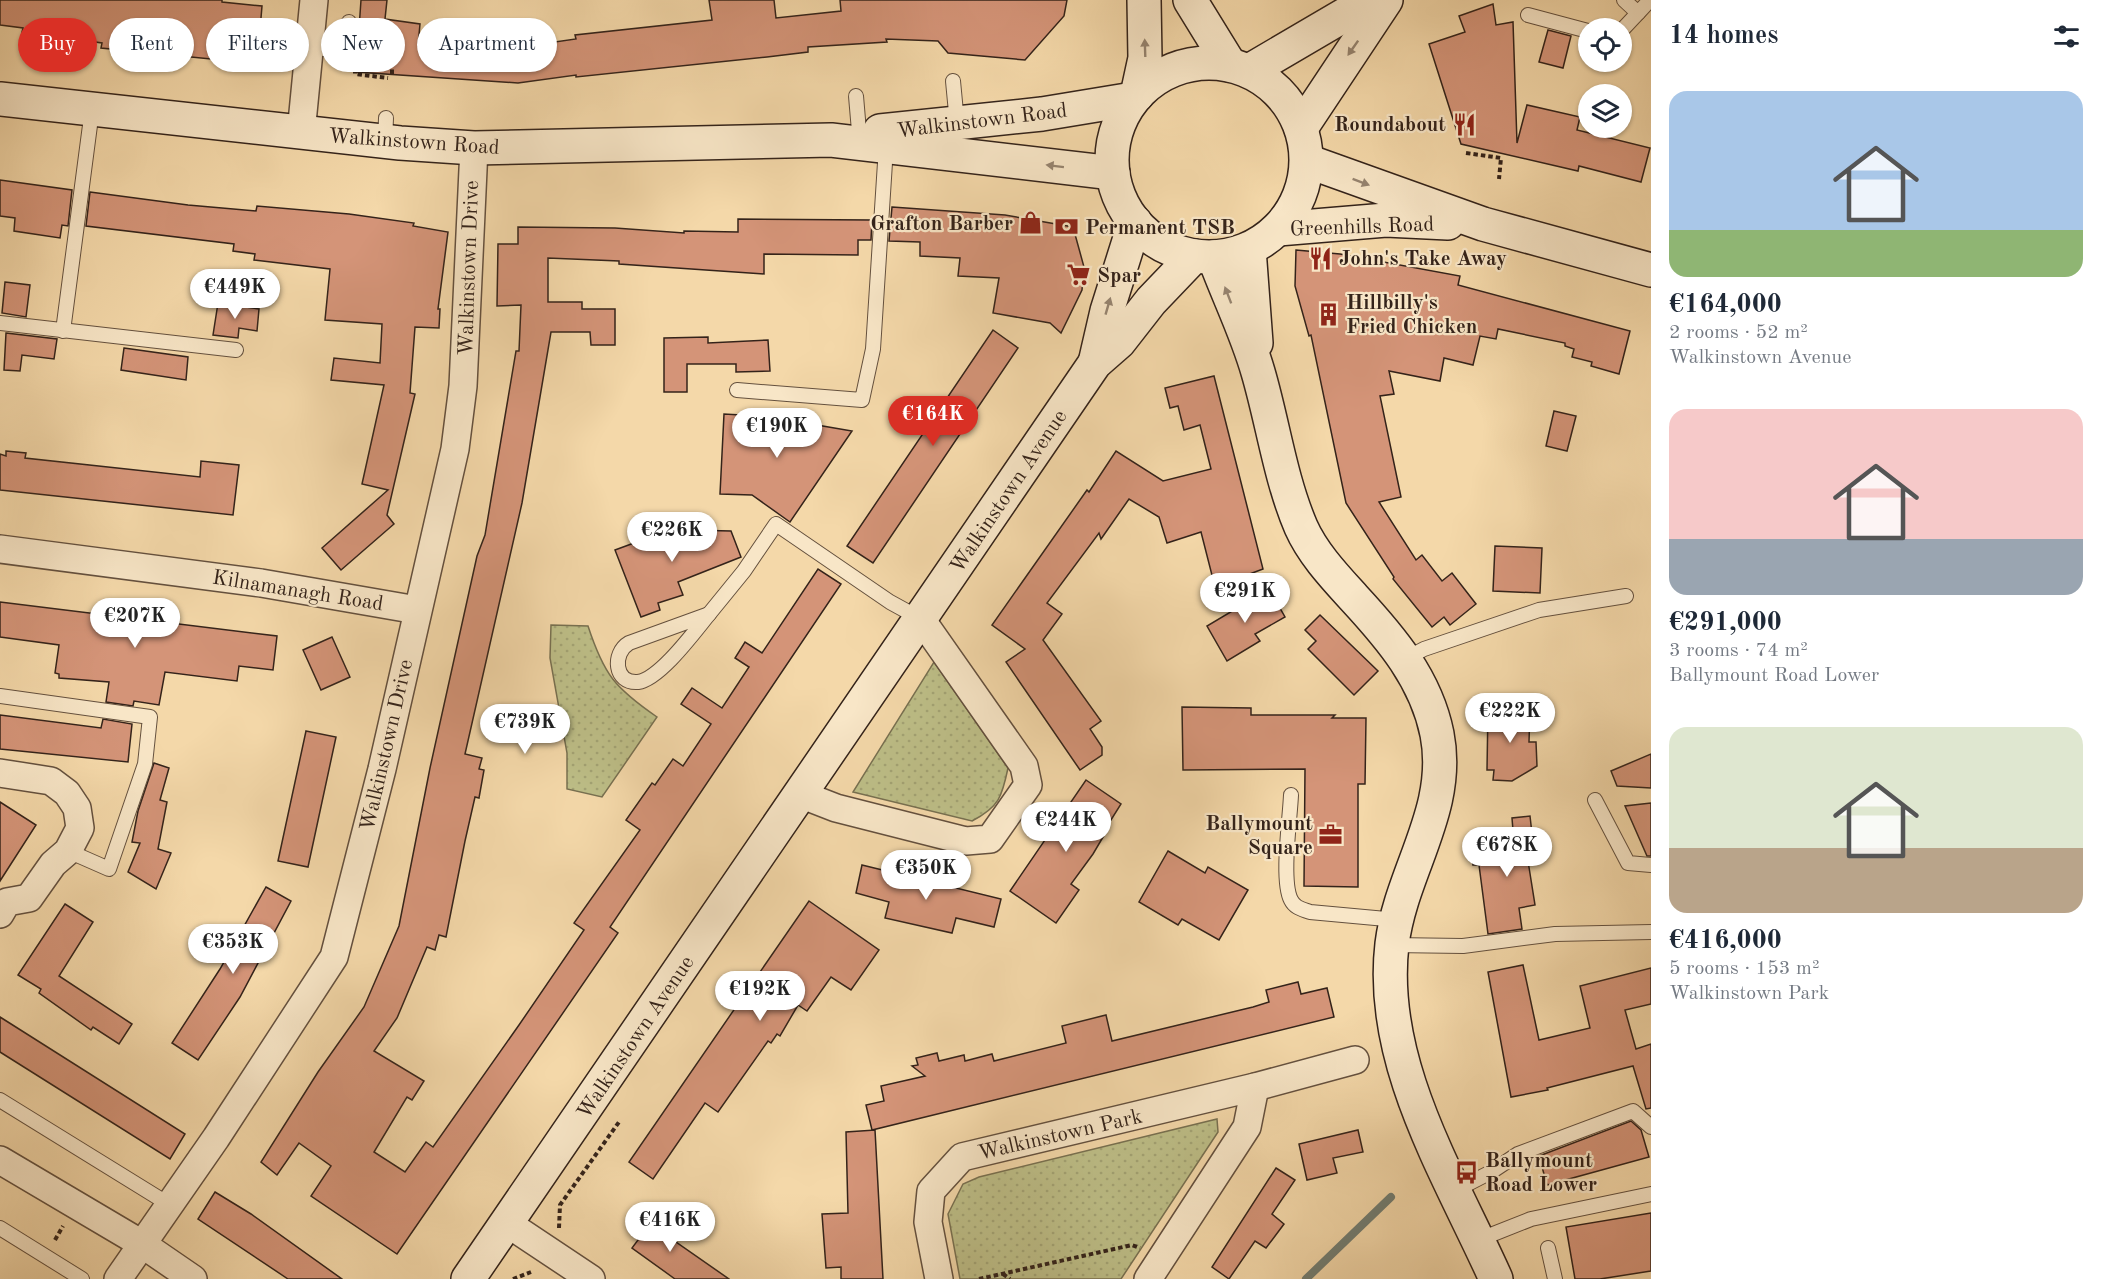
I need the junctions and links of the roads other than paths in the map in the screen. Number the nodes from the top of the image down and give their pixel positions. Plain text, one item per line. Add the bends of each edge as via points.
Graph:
1 (314, 0) edge
2 (1144, 0) edge
3 (1190, 0) edge
4 (1370, 0) edge
5 (1386, 0) edge
6 (1624, 0) edge
7 (1650, 0) edge
8 (1638, 13) junction
9 (1528, 15) dead end
10 (1632, 19) edge
11 (1578, 28) edge
12 (310, 47) junction
13 (321, 48) edge
14 (1239, 68) junction
15 (952, 81) dead end
16 (856, 96) dead end
17 (1135, 97) junction
18 (0, 99) edge
19 (92, 109) junction
20 (957, 123) junction
21 (1301, 128) junction
22 (301, 133) junction
23 (859, 141) junction
24 (474, 148) junction
25 (1306, 161) junction
26 (1113, 173) junction
27 (1135, 222) junction
28 (1483, 224) junction
29 (1278, 229) junction
30 (1249, 249) junction
31 (1204, 257) junction
32 (1651, 270) edge
33 (0, 323) edge
34 (63, 331) junction
35 (236, 351) dead end
36 (1095, 363) junction
37 (1257, 369) junction
38 (736, 390) dead end
39 (0, 549) edge
40 (1626, 596) dead end
41 (417, 610) junction
42 (709, 614) junction
43 (921, 619) junction
44 (1405, 659) junction
45 (0, 696) edge
46 (0, 773) edge
47 (800, 794) junction
48 (1291, 795) dead end
49 (1595, 800) dead end
50 (68, 851) junction
51 (1651, 865) edge
52 (2, 905) edge
53 (1395, 932) junction
54 (1651, 932) edge
55 (1354, 1060) dead end
56 (1255, 1087) junction
57 (0, 1100) edge
58 (1651, 1127) edge
59 (0, 1160) edge
60 (1456, 1190) junction
61 (1651, 1194) edge
62 (170, 1205) junction
63 (507, 1223) junction
64 (0, 1228) edge
65 (1478, 1240) junction
66 (142, 1244) junction
67 (1548, 1248) dead end
68 (82, 1279) edge
69 (118, 1279) edge
70 (193, 1279) edge
71 (468, 1279) edge
72 (591, 1279) edge
73 (939, 1279) edge
74 (1148, 1279) edge
75 (1496, 1279) edge
76 (1555, 1279) edge

1 - 12 street
17 -> 2 main road via 1145,58
3 - 14 main road
4 - 14 main road
5 -> 21 main road
6 - 8 lane
7 - 8 lane
8 - 10 lane
9 - 11 lane
12 - 13 lane
12 - 22 street
14 - 17 main road via 1204,63 1179,67 1156,78
14 - 21 main road via 1271,85 1289,104
15 - 20 lane
16 - 23 lane
17 - 20 main road, Walkinstown Road via 1042,114
17 - 26 main road via 1117,127
18 - 19 main road, Walkinstown Road
19 - 22 main road, Walkinstown Road
19 - 34 lane
20 - 23 main road, Walkinstown Road
21 - 25 main road
22 - 24 main road, Walkinstown Road via 385,130
23 - 24 main road, Walkinstown Road
26 -> 23 main road, Walkinstown Road
23 - 38 lane via 873,349 862,400
24 - 41 street, Walkinstown Drive via 463,386 456,439
25 -> 28 main road, Greenhills Road
25 - 29 main road via 1300,193
26 - 27 main road via 1120,199
27 - 31 main road via 1162,244
36 -> 27 main road, Walkinstown Avenue
28 - 29 main road, Greenhills Road via 1386,220
28 - 32 main road, Greenhills Road
29 - 30 main road
30 - 31 main road
30 - 37 main road
31 - 36 main road, Walkinstown Avenue via 1151,301 1119,342
37 -> 31 main road
33 - 34 lane
34 - 35 lane
36 - 43 main road, Walkinstown Avenue
37 - 44 main road via 1302,528 1329,570
39 - 41 street, Kilnamanagh Road via 261,583
40 - 44 lane via 1539,610
41 - 62 street, Walkinstown Drive via 382,769 333,957
42 - 42 lane via 651,676 638,682 626,679 618,670 617,657 629,643
42 - 43 lane via 776,524
43 - 47 main road, Walkinstown Avenue
43 - 47 street via 1024,766 1028,785 1008,814 990,838 966,841 836,808
44 - 53 main road via 1434,719 1440,781 1432,819
45 - 50 lane via 150,717 145,764 109,868
46 - 50 street via 51,781 67,793 77,808 80,828
47 - 63 main road, Walkinstown Avenue
48 - 53 lane via 1287,876 1291,900 1297,908
49 - 51 lane via 1628,863
50 - 52 street via 53,864 29,898
53 - 54 lane via 1462,946 1555,934
53 - 60 main road via 1392,1014 1403,1065 1416,1104
55 - 56 street, Walkinstown Park
56 - 73 street, Walkinstown Park via 962,1157 931,1191 928,1222
56 - 74 street via 1247,1127
57 - 62 lane
58 - 60 lane via 1633,1111 1518,1154
59 - 66 street
60 - 65 main road
61 - 65 lane via 1531,1219
62 - 66 street, Walkinstown Drive
63 - 71 main road, Walkinstown Avenue
63 - 72 street
64 - 68 lane
65 - 75 main road
66 - 69 street, Walkinstown Drive
66 - 70 street
67 - 76 lane

